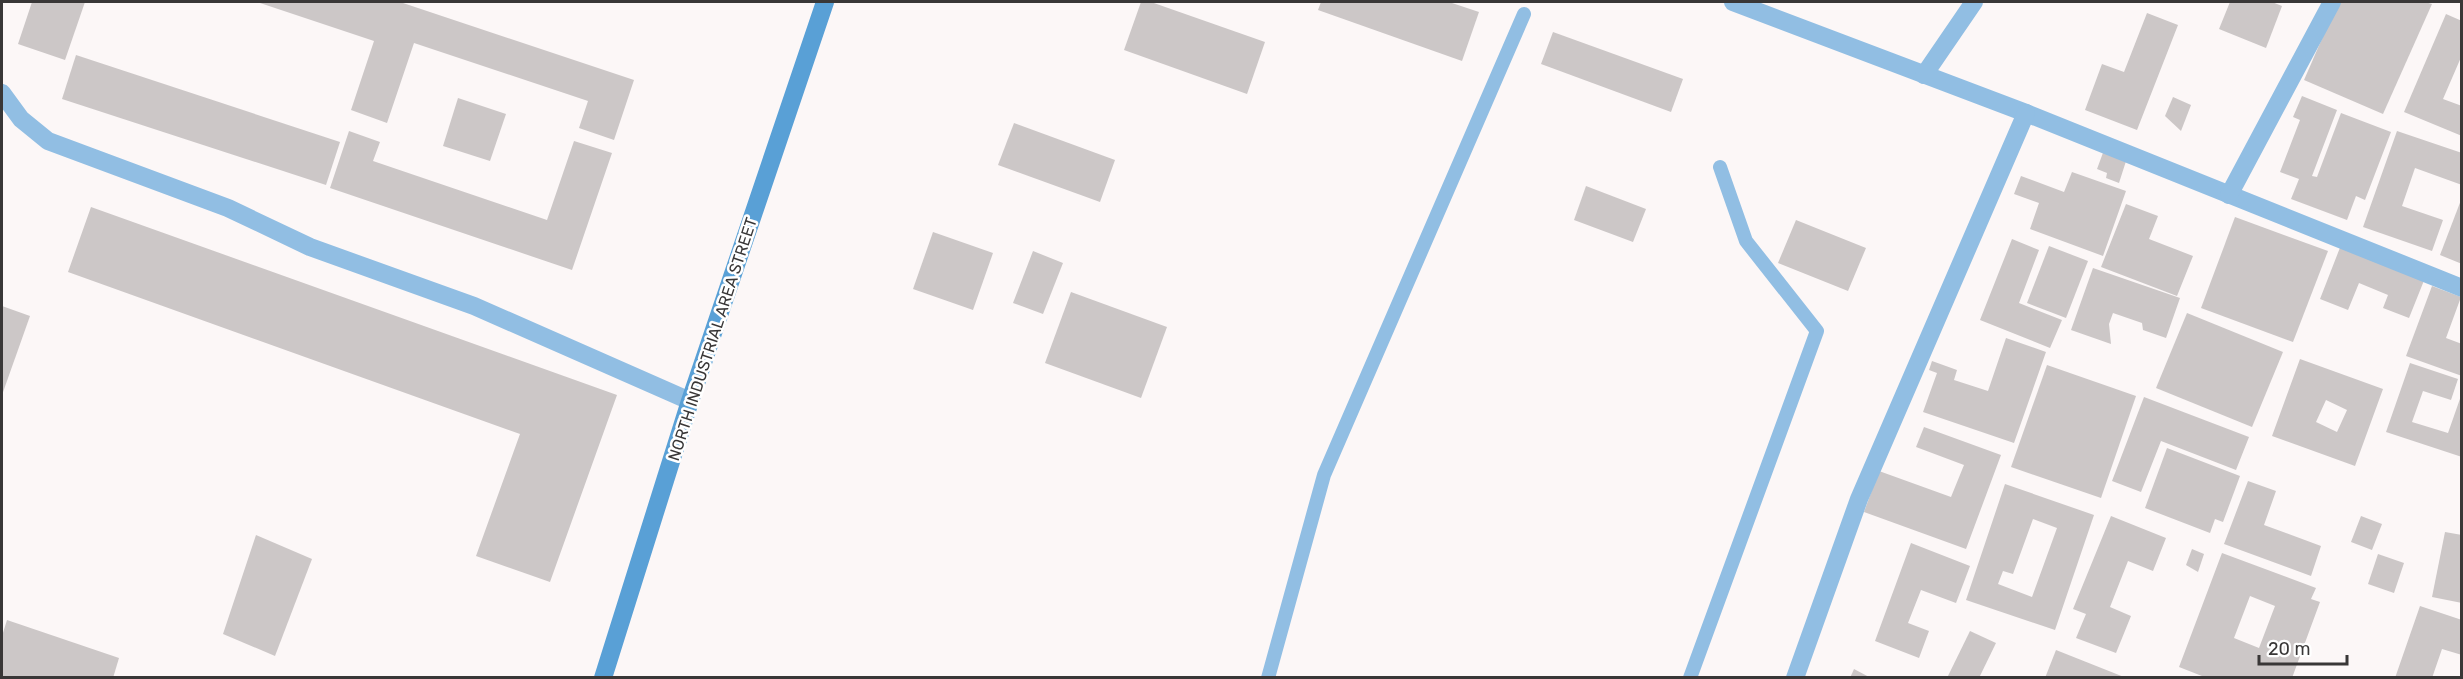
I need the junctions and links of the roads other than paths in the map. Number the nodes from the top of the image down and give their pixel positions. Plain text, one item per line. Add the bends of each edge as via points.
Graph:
1 (825, 2) edge
2 (1733, 2) edge
3 (1974, 2) edge
4 (2332, 2) edge
5 (1524, 14) dead end
6 (1924, 75) junction
7 (2, 93) edge
8 (2026, 113) junction
9 (1720, 167) dead end
10 (2229, 195) junction
11 (2462, 288) edge
12 (690, 401) junction
13 (607, 676) edge
14 (1268, 678) edge
15 (1690, 678) edge
16 (1795, 678) edge

1 - 12 main road, NORTH INDUSTRIAL AREA STREET
2 - 6 street
3 - 6 street
4 - 10 street
5 - 14 lane via 1324,476
6 - 8 street
7 - 12 street via 21,119 48,141 228,208 309,247 474,306
8 - 10 street
8 - 16 street via 1859,499
9 - 15 lane via 1746,241 1817,331
10 - 11 street
12 - 13 main road, NORTH INDUSTRIAL AREA STREET

